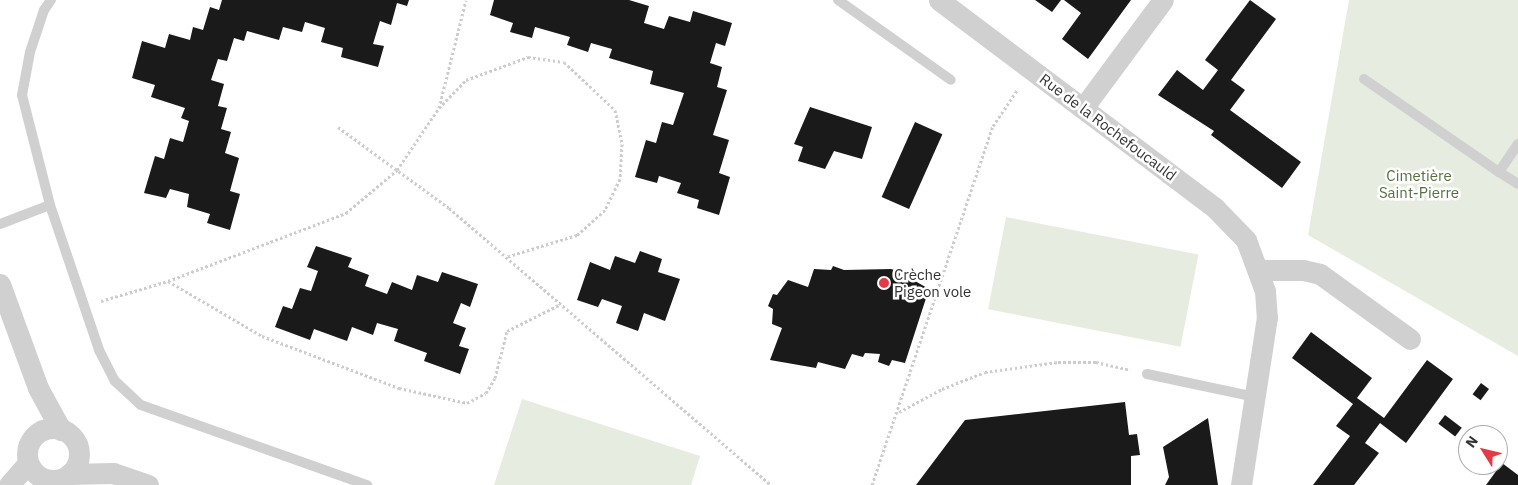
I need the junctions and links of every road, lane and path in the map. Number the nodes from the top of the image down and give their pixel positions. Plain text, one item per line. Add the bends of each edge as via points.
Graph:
1 (51, 0) edge
2 (466, 0) edge
3 (838, 0) edge
4 (939, 0) edge
5 (1163, 0) edge
6 (1034, 71) junction
7 (1364, 79) dead end
8 (951, 80) dead end
9 (439, 108) junction
10 (1083, 108) junction
11 (338, 128) dead end
12 (1518, 144) edge
13 (398, 170) junction
14 (1499, 172) junction
15 (1518, 184) edge
16 (50, 205) junction
17 (0, 224) edge
18 (506, 257) junction
19 (1258, 270) junction
20 (168, 281) junction
21 (0, 284) edge
22 (561, 304) junction
23 (84, 306) junction
24 (1410, 339) dead end
25 (1147, 374) joint
26 (38, 388) junction
27 (1254, 397) junction
28 (898, 413) junction
29 (61, 430) junction
30 (32, 437) junction
31 (78, 451) junction
32 (28, 463) junction
33 (112, 473) junction
34 (69, 474) junction
35 (340, 481) edge
36 (37, 482) edge
37 (9, 485) edge
38 (148, 485) edge
39 (367, 485) edge
40 (771, 485) edge
41 (872, 485) edge
42 (1241, 485) edge

1 - 16 lane via 44,10 30,52 22,96
2 - 9 path
3 - 8 lane
4 - 6 street, Rue de la Rochefoucauld
5 - 10 street
6 - 10 street, Rue de la Rochefoucauld
6 - 28 path via 993,126
7 - 14 lane
9 - 13 path
9 - 18 path via 466,80 528,57 564,62 615,110 622,144 620,179 604,210 577,235
10 - 19 street, Rue de la Rochefoucauld via 1215,208 1246,240
11 - 13 path
12 - 14 lane
13 - 18 path
13 - 20 path via 346,213
14 - 15 lane
16 - 17 lane
16 - 23 lane
18 - 22 path
19 - 24 street via 1303,270 1320,274
19 - 27 street, Rue de la Rochefoucauld via 1267,317
20 - 22 path via 262,336 399,388 467,403 486,393 490,386 507,330
20 - 23 path
21 - 26 street
22 - 40 path
23 - 35 lane via 114,381 142,406
25 - 27 lane
25 - 28 path via 1096,362 1058,362 985,372 942,389
26 - 29 street
26 - 30 street
27 - 42 street, Rue de la Rochefoucauld
28 - 41 path
29 - 30 street via 51,428
29 - 31 street via 73,438
30 - 32 street
31 - 33 street
31 - 34 street
32 - 36 street
32 - 37 street
33 - 34 street
33 - 38 street
34 - 36 street
35 - 39 lane

